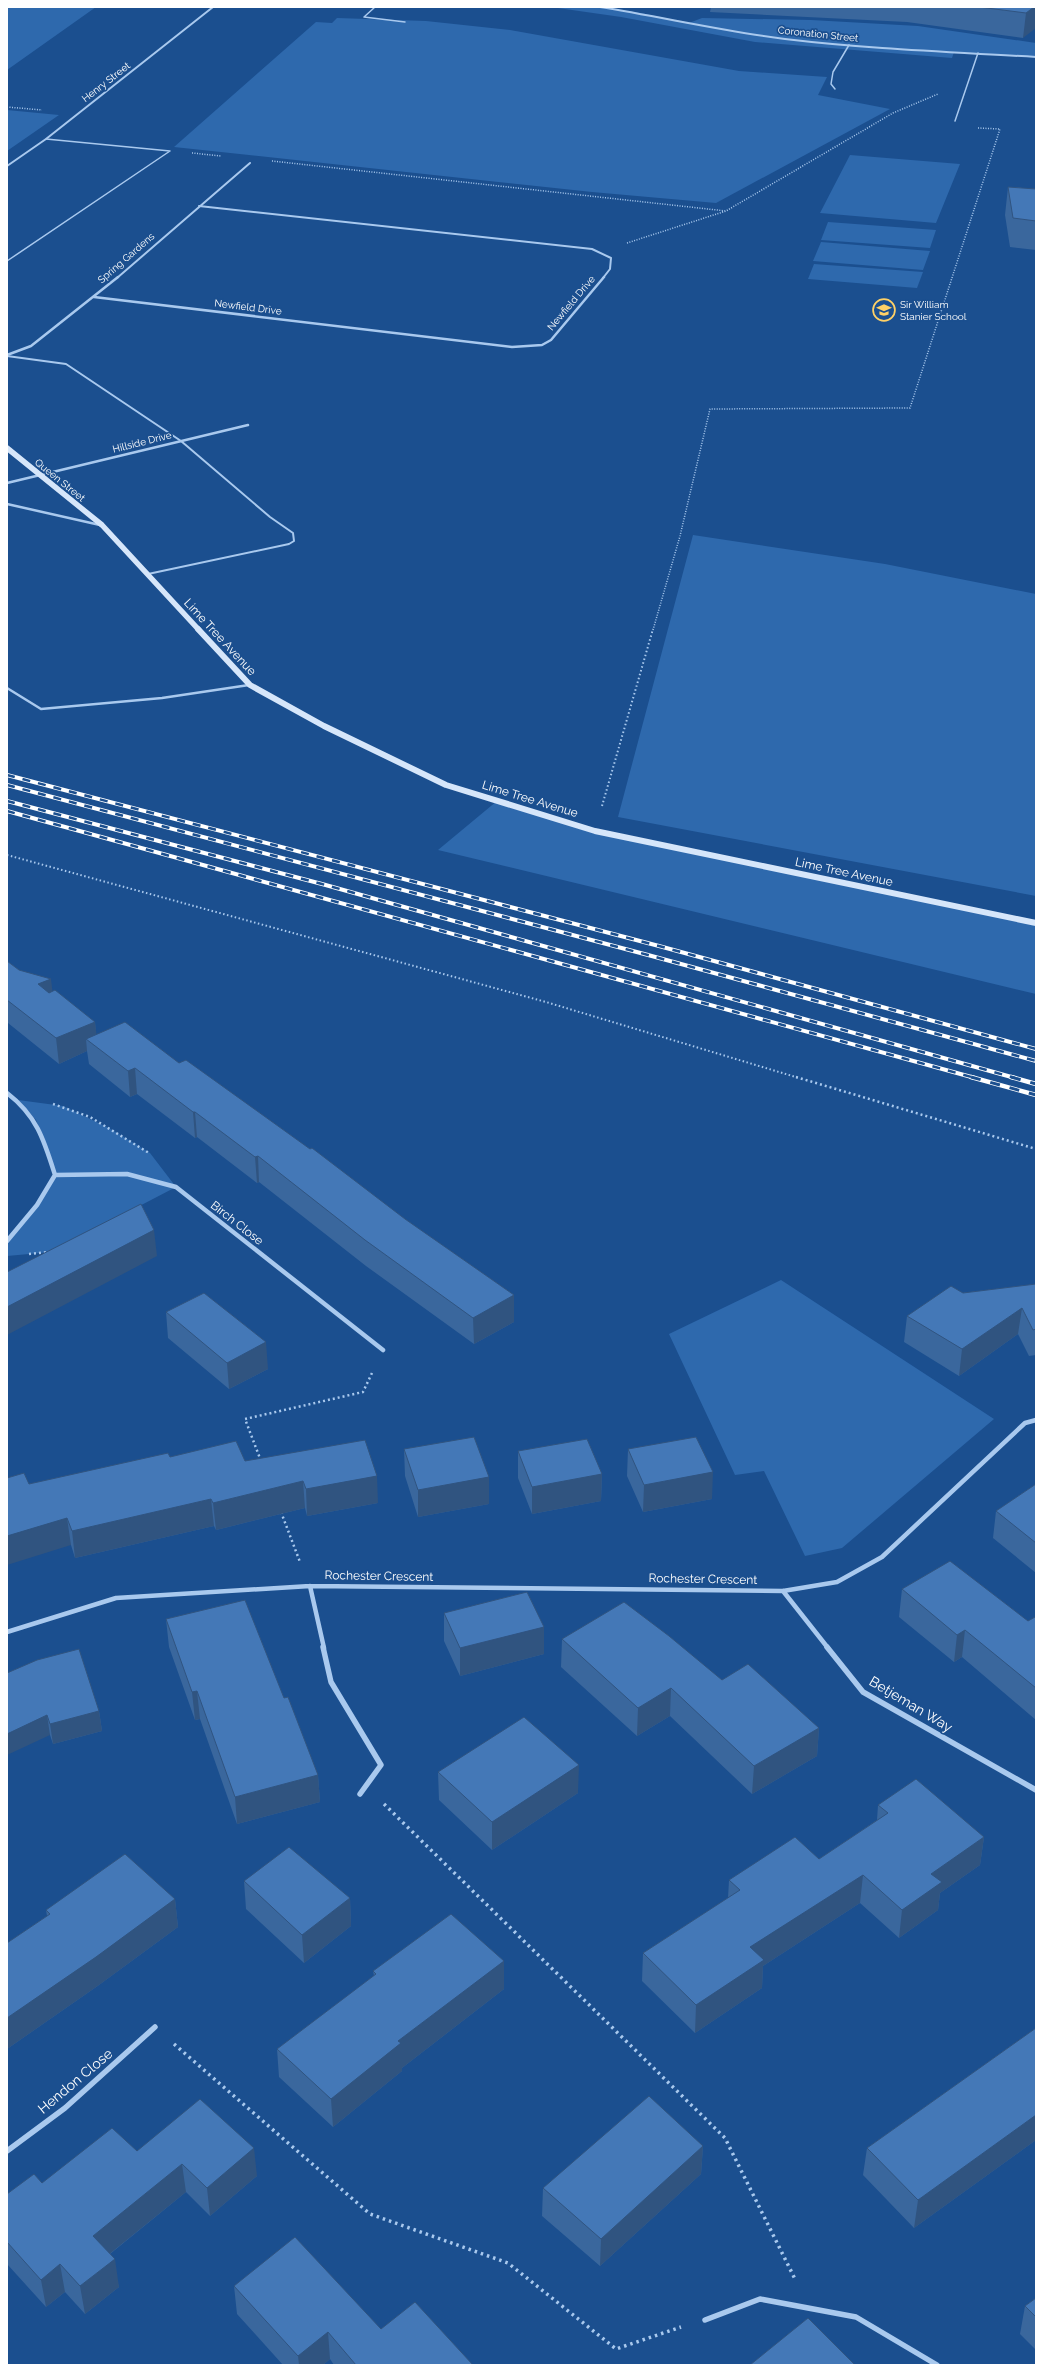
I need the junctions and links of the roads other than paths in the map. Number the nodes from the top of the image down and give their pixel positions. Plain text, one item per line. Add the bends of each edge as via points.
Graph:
1 (213, 7) edge
2 (375, 7) edge
3 (600, 7) edge
4 (405, 22) dead end
5 (849, 45) junction
6 (978, 53) junction
7 (1036, 57) edge
8 (835, 89) dead end
9 (955, 121) dead end
10 (46, 139) junction
11 (250, 163) dead end
12 (7, 166) edge
13 (199, 206) junction
14 (7, 261) edge
15 (94, 297) junction
16 (7, 355) edge
17 (248, 425) dead end
18 (181, 441) junction
19 (7, 448) edge
20 (40, 475) junction
21 (7, 483) edge
22 (7, 504) edge
23 (102, 525) junction
24 (146, 575) junction
25 (250, 685) junction
26 (7, 688) edge
27 (1036, 923) edge
28 (7, 1093) edge
29 (55, 1175) junction
30 (7, 1241) edge
31 (383, 1350) road end
32 (1036, 1420) edge
33 (310, 1586) junction
34 (783, 1591) junction
35 (7, 1632) edge
36 (1036, 1790) edge
37 (360, 1794) dead end
38 (155, 2027) road end
39 (7, 2151) edge
40 (705, 2320) road end
41 (936, 2365) edge

1 - 10 street, Henry Street
2 - 4 lane via 364,17
3 - 5 street, Coronation Street via 749,34
5 - 6 street, Coronation Street
5 - 8 lane via 833,72 831,80
6 - 7 street, Coronation Street
6 - 9 lane
10 - 12 street, Henry Street
10 - 14 lane via 170,151
11 - 13 street, Spring Gardens
13 - 15 street, Spring Gardens
13 - 15 street, Newfield Drive via 600,251 611,258 610,269 551,340 542,345 512,347
15 - 16 street, Spring Gardens via 31,346
16 - 18 lane via 66,364
17 - 18 street, Hillside Drive
18 - 20 street, Hillside Drive
18 - 24 lane via 270,517 293,533 295,538 289,544
19 - 20 street, Queen Street
20 - 21 street, Hillside Drive
20 - 23 street, Queen Street
22 - 23 street
23 - 24 street, Lime Tree Avenue
24 - 25 street, Lime Tree Avenue
25 - 26 lane via 162,698 41,709
25 - 27 street, Lime Tree Avenue via 324,726 446,785 595,831
28 - 29 street via 18,1100 36,1120
29 - 30 street via 37,1205
29 - 31 street, Birch Close via 127,1174 176,1187
32 - 34 street, Rochester Crescent via 1025,1423 882,1557 837,1582
33 - 34 street, Rochester Crescent
33 - 35 street, Rochester Crescent via 116,1598
33 - 37 street, Rochester Crescent via 331,1682 381,1765
34 - 36 street, Betjeman Way via 863,1692
38 - 39 street, Hendon Close via 65,2108
40 - 41 street via 760,2299 856,2316

